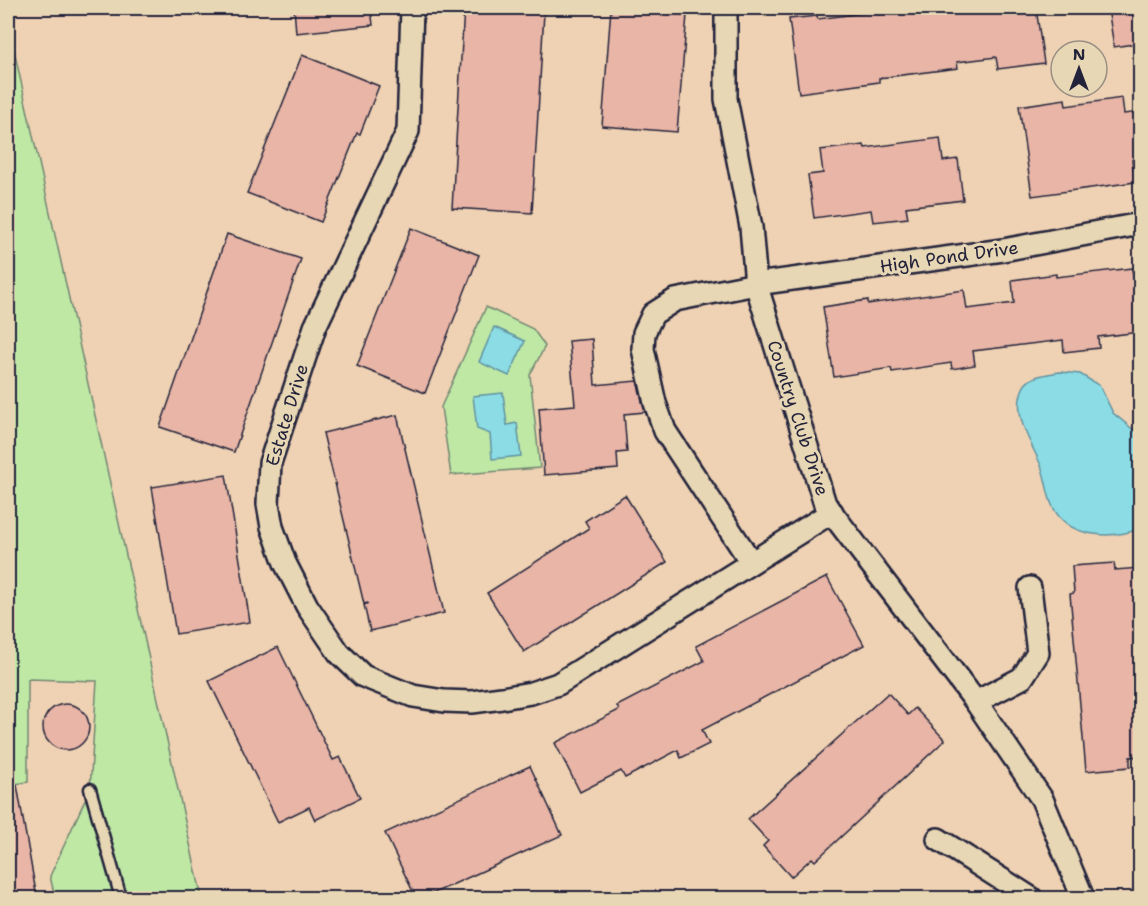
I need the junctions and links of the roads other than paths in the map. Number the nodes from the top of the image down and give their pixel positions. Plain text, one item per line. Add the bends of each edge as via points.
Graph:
1 (412, 8) edge
2 (726, 8) edge
3 (1140, 225) edge
4 (756, 284) junction
5 (832, 512) junction
6 (751, 562) junction
7 (1030, 588) dead end
8 (976, 702) junction
9 (90, 789) dead end
10 (938, 839) dead end
11 (121, 898) edge
12 (1031, 898) edge
13 (1083, 898) edge

1 - 6 street, Estate Drive via 408,131 315,327 270,463 268,504 272,527 307,606 339,653 363,676 413,696 472,702 531,693 558,684
2 - 4 street, Country Club Drive via 726,99 751,227
3 - 4 street, High Pond Drive via 1003,250
4 - 5 street, Country Club Drive via 825,504
4 - 6 street via 675,300 653,314 644,333 643,349 665,430
5 - 6 street, Estate Drive
5 - 8 street, Country Club Drive
7 - 8 street via 1038,653 1022,678
8 - 13 street, Country Club Drive via 1042,799
9 - 11 lane
10 - 12 street

